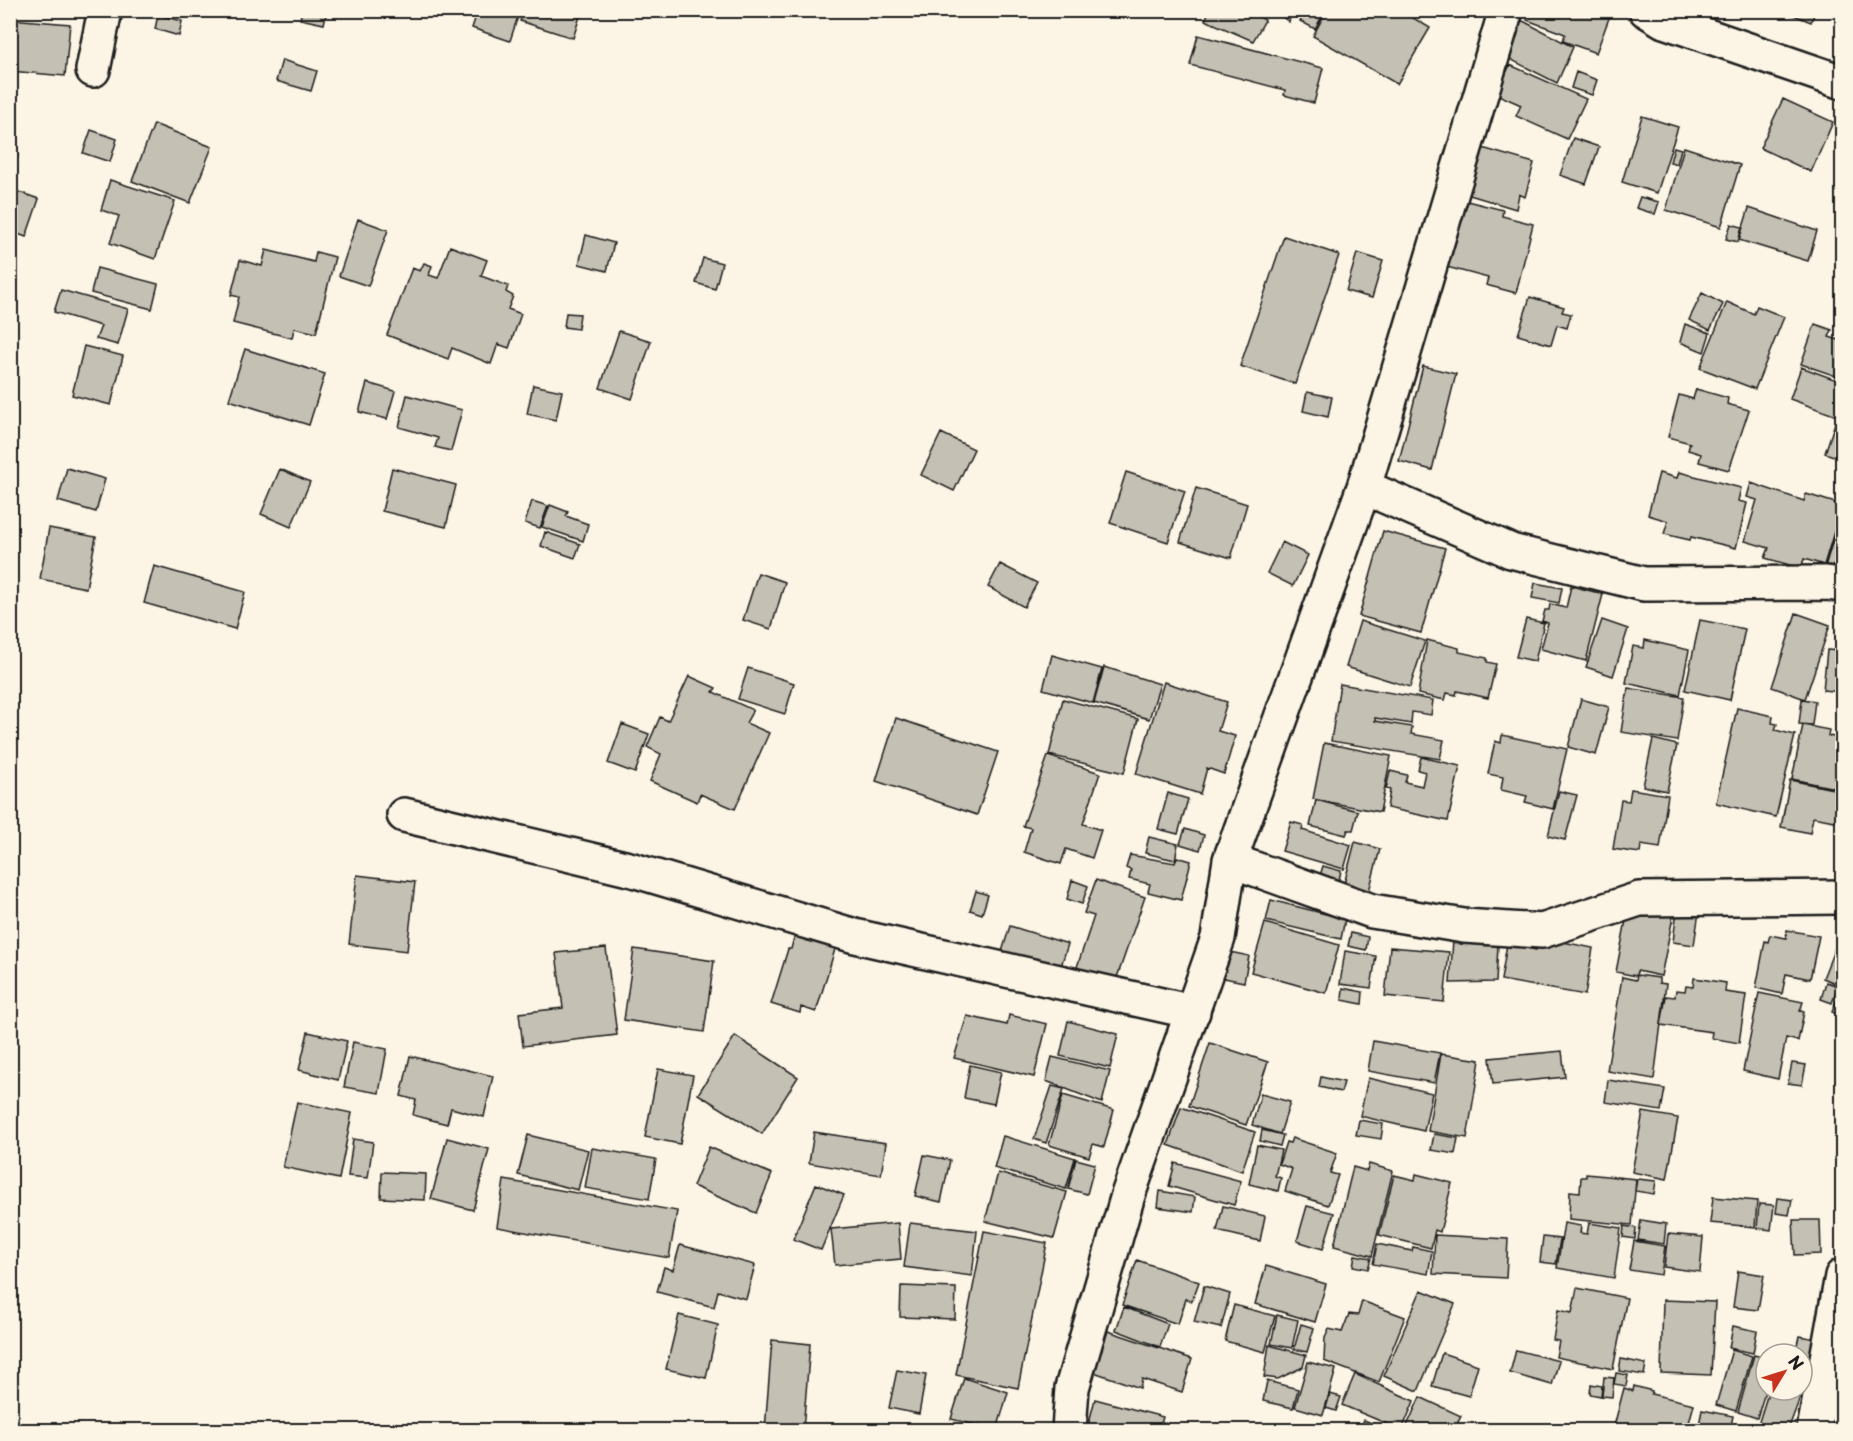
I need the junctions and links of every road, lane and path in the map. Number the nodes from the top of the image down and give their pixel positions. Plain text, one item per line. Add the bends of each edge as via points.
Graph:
1 (105, 10) edge
2 (1506, 10) edge
3 (1646, 10) edge
4 (93, 70) dead end
5 (1842, 82) edge
6 (1364, 487) junction
7 (1842, 585) edge
8 (404, 815) dead end
9 (1230, 860) junction
10 (1842, 897) edge
11 (1193, 1012) junction
12 (1842, 1276) edge
13 (1069, 1431) edge
14 (1814, 1431) edge

1 - 4 street
2 - 6 street
3 - 5 street via 1664,21
6 - 7 street via 1510,551 1644,584
6 - 9 street
8 - 11 street via 633,870 855,936
9 - 10 street via 1372,911 1464,926 1542,931 1639,899
9 - 11 street via 1218,938
11 - 13 street via 1128,1195 1072,1388
12 - 14 street

